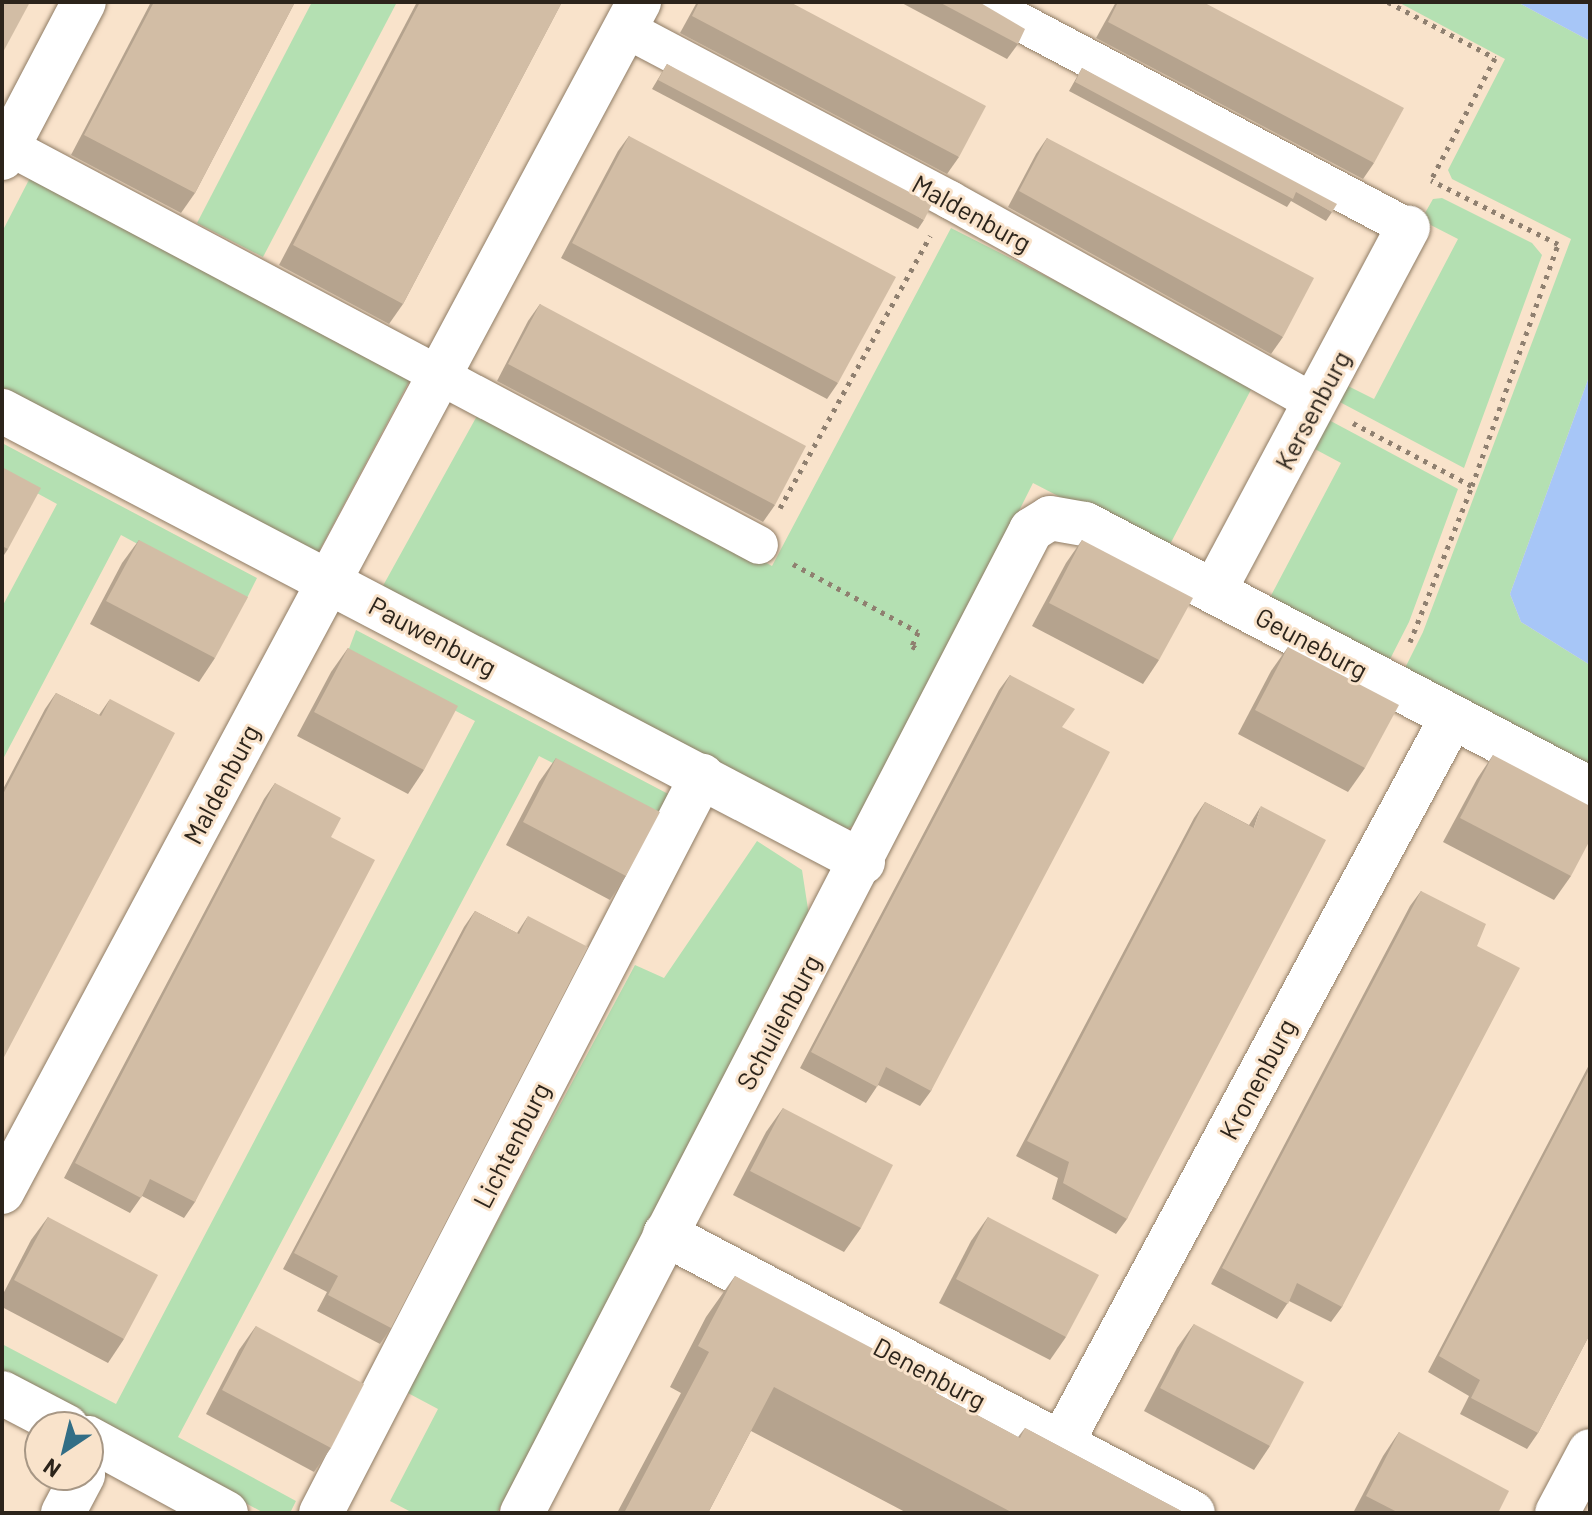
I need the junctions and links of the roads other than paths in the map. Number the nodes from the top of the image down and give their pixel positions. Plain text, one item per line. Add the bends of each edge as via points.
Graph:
1 (84, 2) edge
2 (982, 2) edge
3 (632, 15) edge
4 (4, 149) edge
5 (1408, 228) joint
6 (439, 375) junction
7 (1316, 404) junction
8 (2, 411) edge
9 (1031, 530) joint
10 (759, 545) road end
11 (330, 582) junction
12 (1214, 591) junction
13 (1452, 717) junction
14 (702, 776) junction
15 (1590, 789) edge
16 (863, 862) junction
17 (2, 1192) edge
18 (665, 1234) junction
19 (2, 1393) edge
20 (28, 1411) edge
21 (1062, 1442) junction
22 (1590, 1451) edge
23 (104, 1458) edge
24 (71, 1491) edge
25 (63, 1513) edge
26 (226, 1513) edge
27 (321, 1513) edge
28 (522, 1513) edge
29 (1193, 1513) edge
30 (1557, 1513) edge

1 - 4 street
2 - 5 street
3 - 6 street, Maldenburg
3 - 7 street, Maldenburg
4 - 6 street
5 - 7 street, Kersenburg
6 - 10 street
6 - 11 street, Maldenburg
7 - 12 street, Kersenburg
8 - 11 street, Pauwenburg
9 - 12 street, Geuneburg via 1050,518 1085,524
9 - 16 street, Schuilenburg
11 - 14 street, Pauwenburg
11 - 17 street, Maldenburg
12 - 13 street, Geuneburg
13 - 15 street, Geuneburg
13 - 21 street, Kronenburg
14 - 16 street, Pauwenburg
14 - 27 street, Lichtenburg
16 - 18 street, Schuilenburg
18 - 21 street, Denenburg
18 - 28 street, Schuilenburg
19 - 20 street
21 - 29 street, Denenburg
22 - 30 street
23 - 26 street
24 - 25 street

